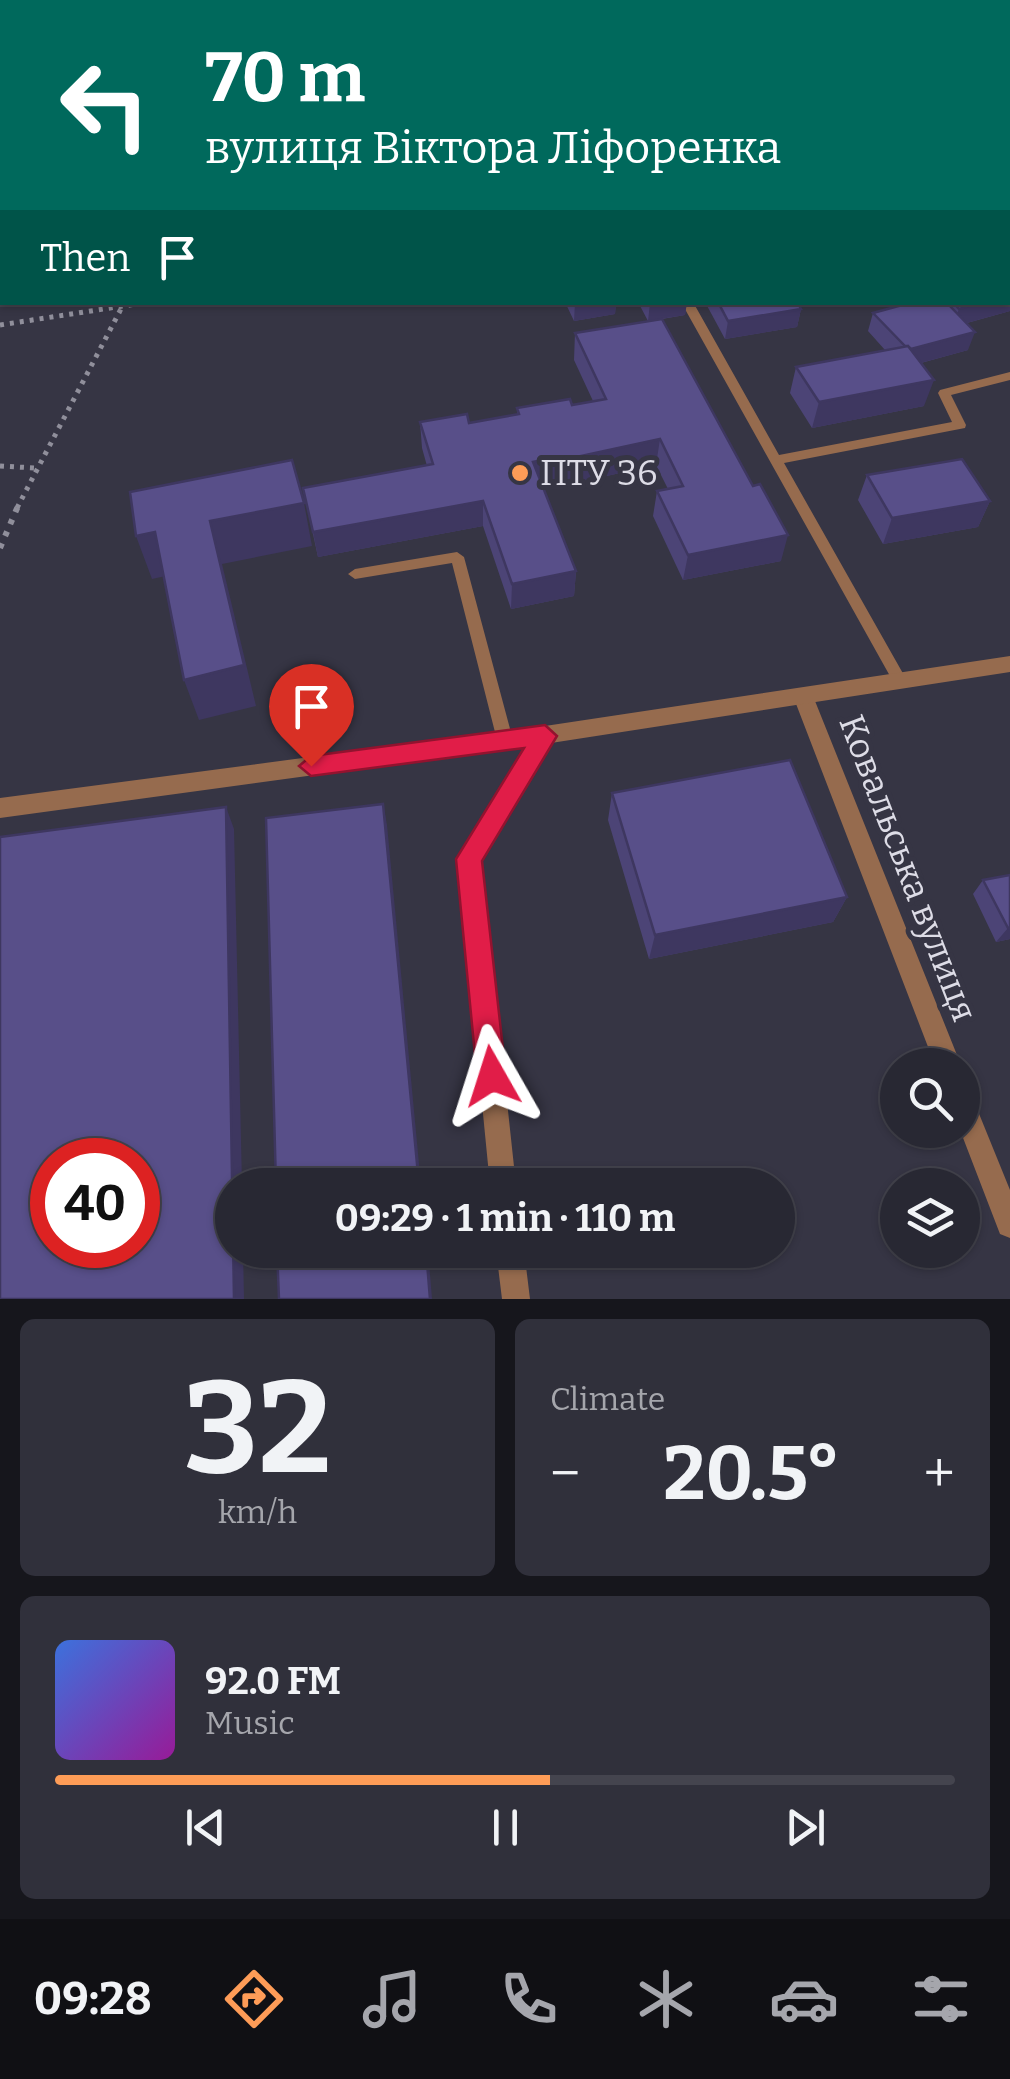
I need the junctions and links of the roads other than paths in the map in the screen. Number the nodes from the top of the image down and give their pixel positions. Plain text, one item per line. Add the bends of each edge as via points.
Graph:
1 (689, 305) edge
2 (1010, 376) edge
3 (776, 460) junction
4 (355, 574) dead end
5 (1010, 664) edge
6 (900, 680) junction
7 (803, 696) junction
8 (545, 736) junction
9 (505, 740) junction
10 (0, 808) edge
11 (941, 1048) edge
12 (980, 1148) edge
13 (502, 1168) edge
14 (1010, 1224) edge
15 (512, 1268) edge
16 (516, 1299) edge

1 - 3 lane
2 - 3 lane via 944,393 960,424
3 - 6 lane
4 - 9 lane via 457,557
5 - 6 street
6 - 7 street
7 - 8 street
7 - 11 street, Ковальська вулиця
8 - 9 street
8 - 13 street via 469,859
9 - 10 street
12 - 14 street
15 - 16 street

